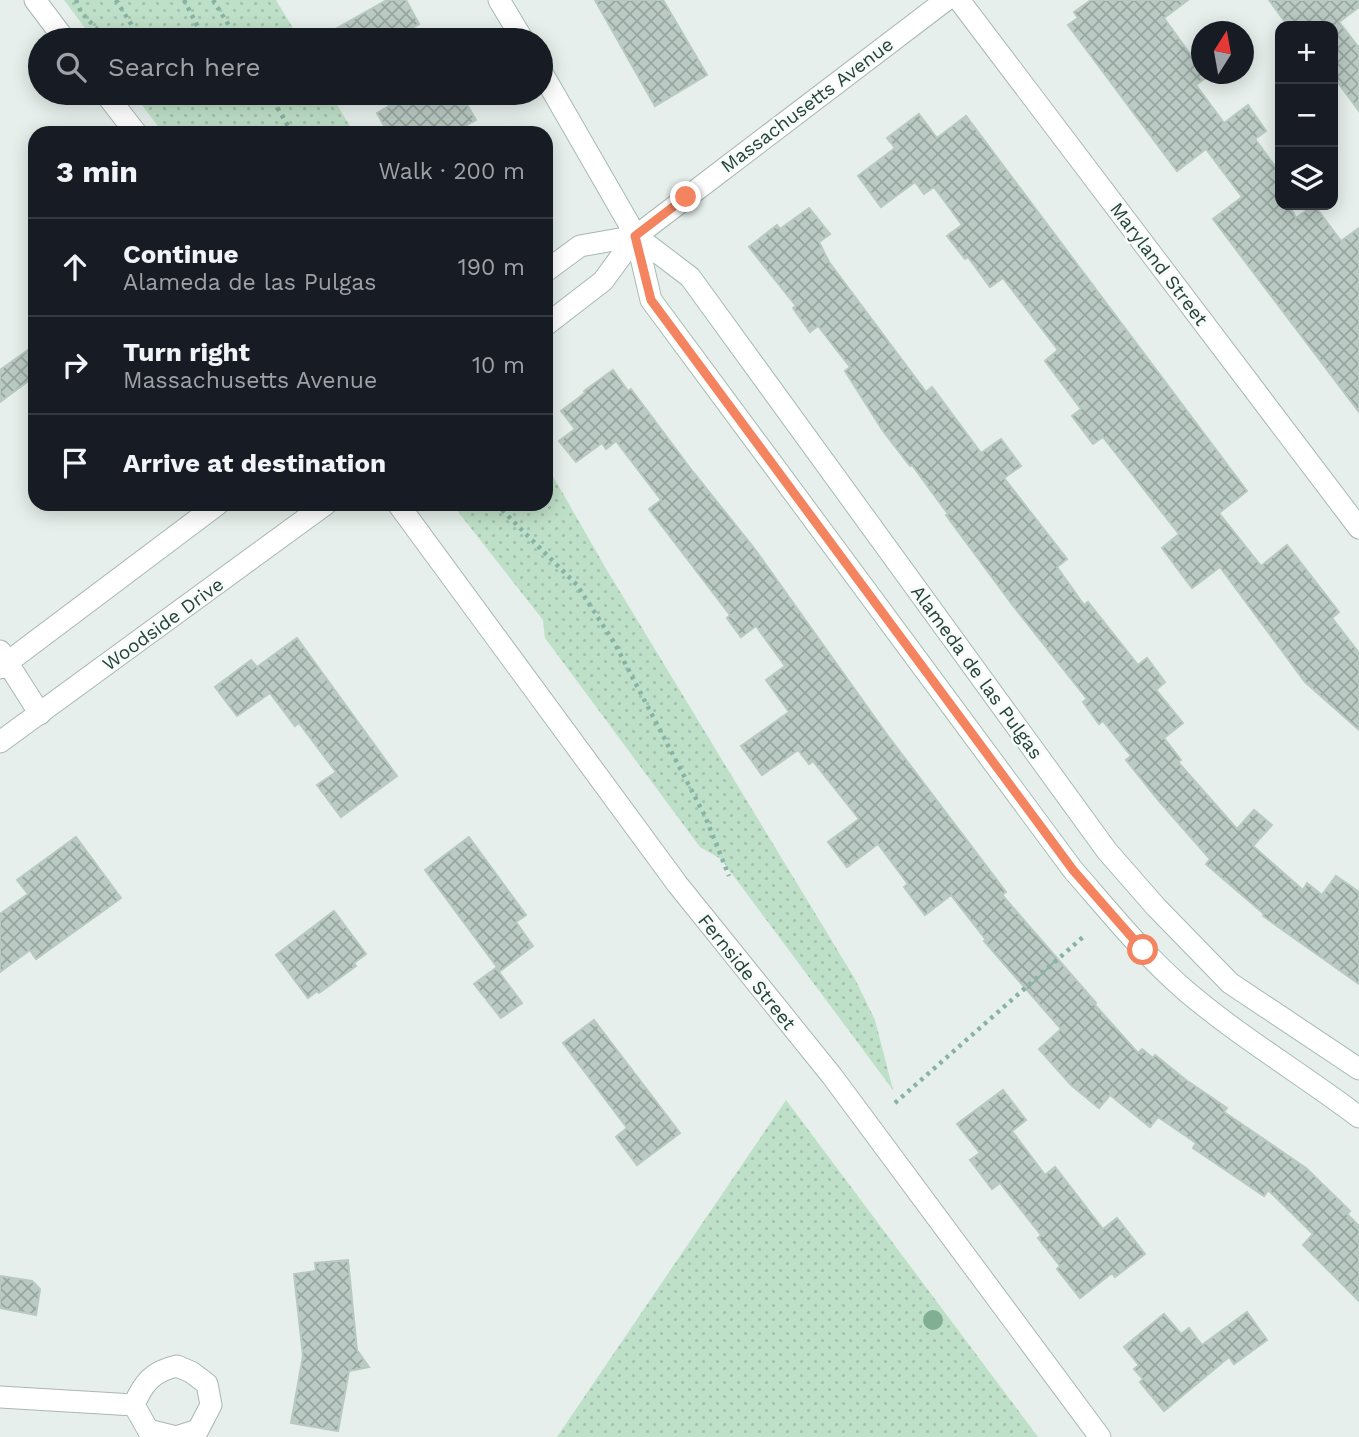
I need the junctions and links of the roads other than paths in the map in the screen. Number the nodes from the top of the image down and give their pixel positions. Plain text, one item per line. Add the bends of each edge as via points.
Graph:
1 (35, 0) edge
2 (499, 0) edge
3 (946, 0) edge
4 (959, 0) edge
5 (56, 28) edge
6 (516, 28) edge
7 (553, 92) edge
8 (114, 105) edge
9 (131, 126) edge
10 (635, 236) junction
11 (553, 266) edge
12 (553, 320) edge
13 (208, 511) edge
14 (316, 511) edge
15 (403, 511) edge
16 (1359, 528) edge
17 (2, 660) edge
18 (40, 714) junction
19 (0, 743) edge
20 (1359, 1069) edge
21 (1359, 1117) edge
22 (0, 1397) edge
23 (134, 1405) dead end
24 (1100, 1437) edge

1 - 5 street
2 - 6 street
3 - 10 street, Massachusetts Avenue
4 - 16 street, Maryland Street
7 - 10 street, Alameda de las Pulgas
8 - 9 street
10 - 11 street, Massachusetts Avenue via 580,246
10 - 12 street, Massachusetts Avenue via 603,281
10 - 20 street, Alameda de las Pulgas via 690,277 1115,861 1230,983
10 - 21 street, Alameda de las Pulgas via 651,300 1073,870 1186,991
13 - 17 street
14 - 18 street, Woodside Drive
15 - 24 street, Fernside Street via 678,885 832,1076
17 - 18 street
18 - 19 street, Woodside Drive
22 - 23 street

